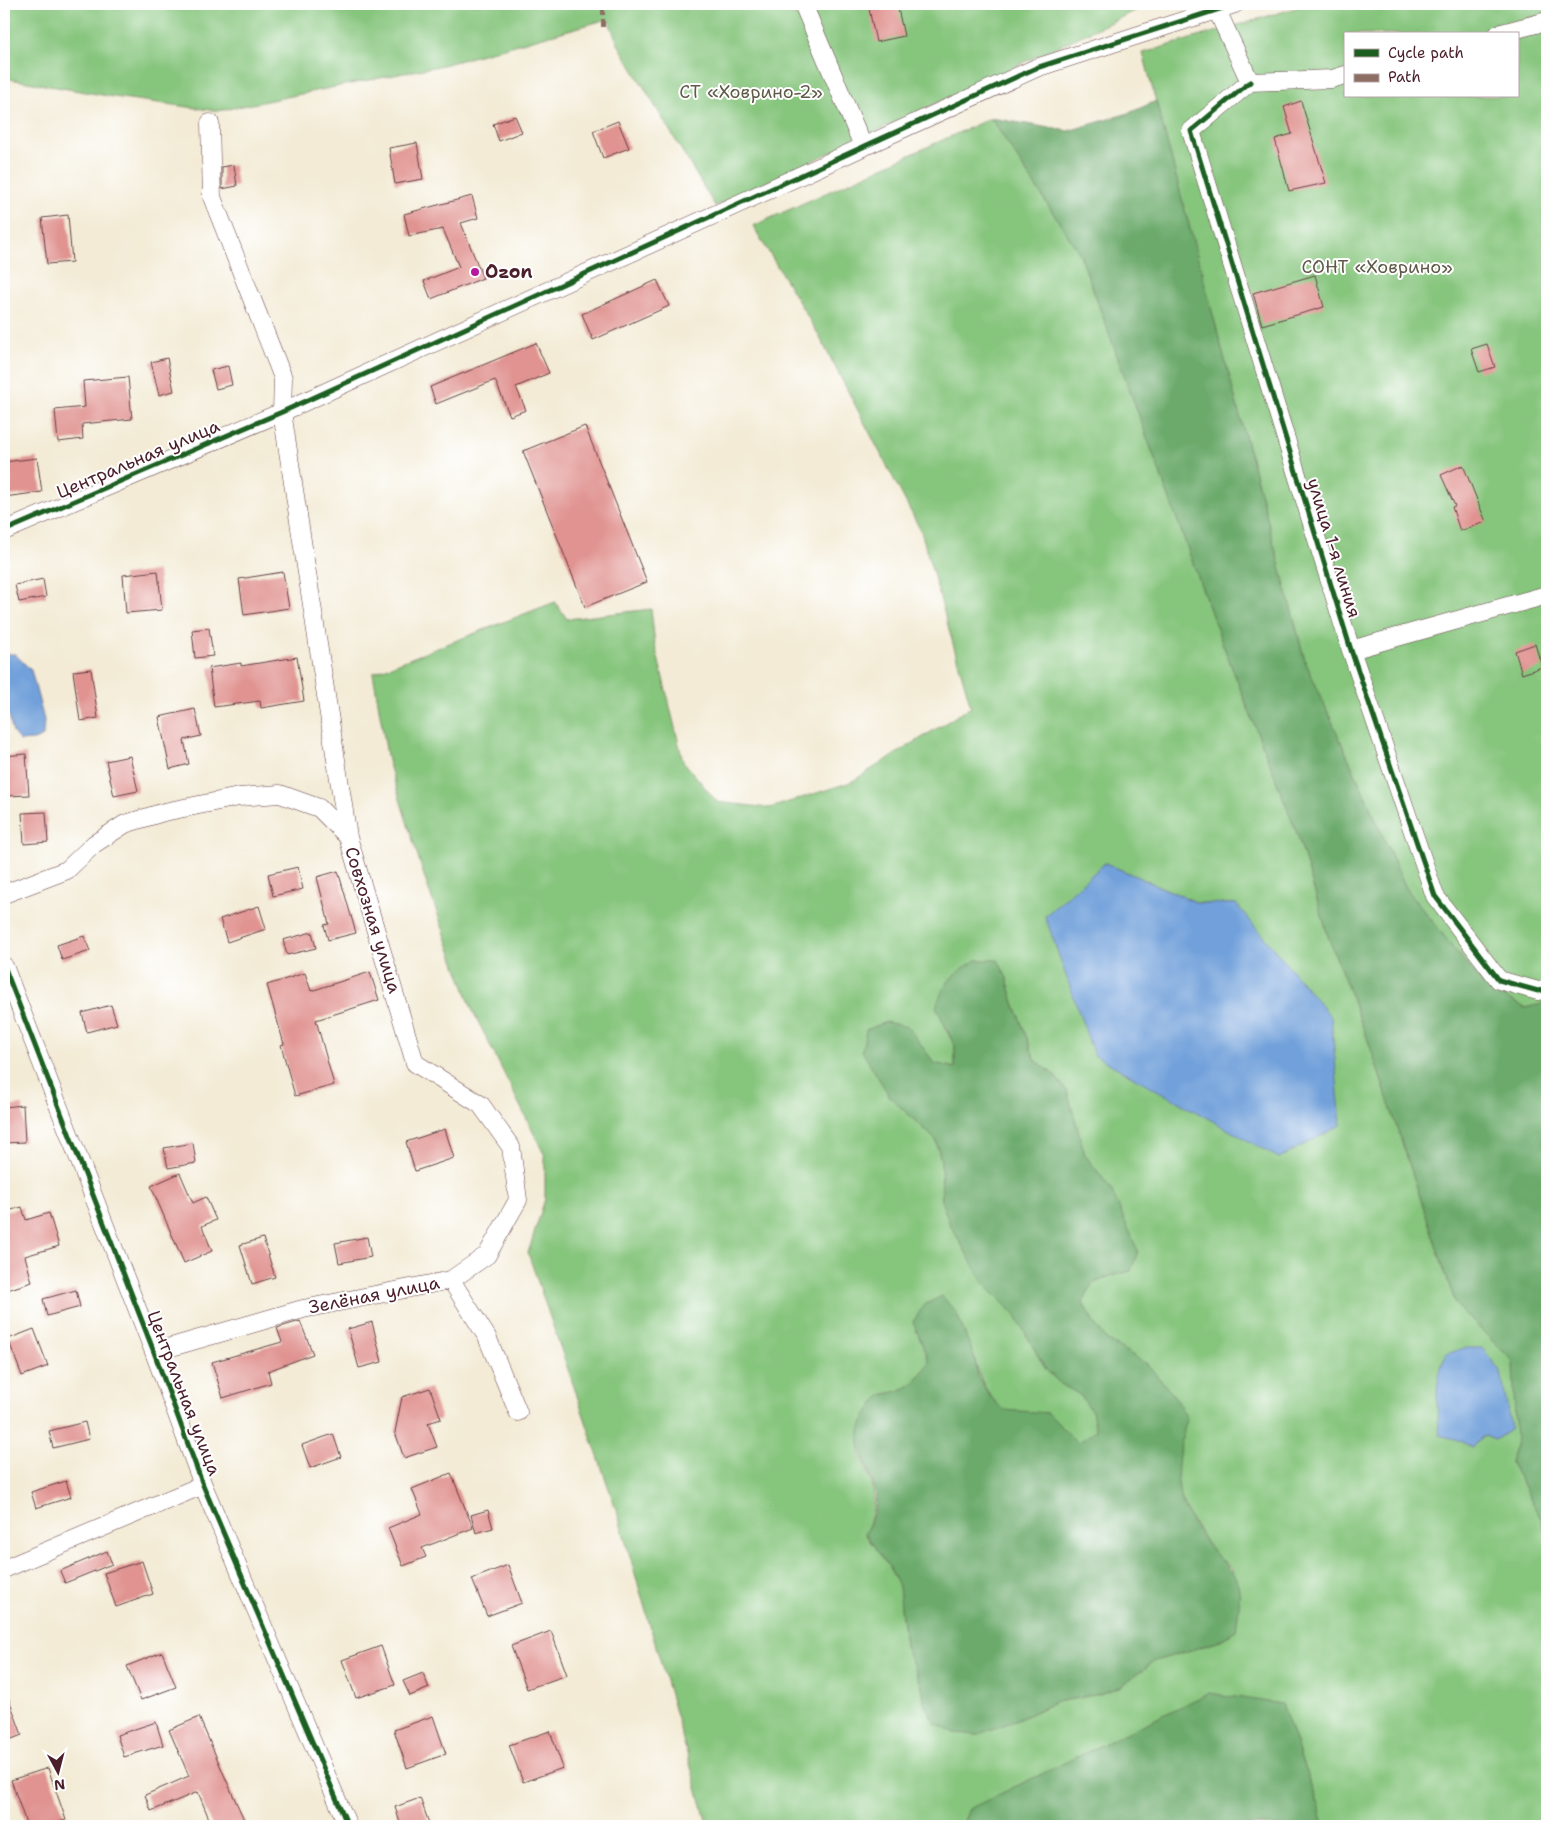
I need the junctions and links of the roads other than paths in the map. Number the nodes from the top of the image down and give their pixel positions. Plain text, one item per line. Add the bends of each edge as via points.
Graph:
1 (804, 4) edge
2 (1235, 4) edge
3 (1217, 10) junction
4 (1547, 21) edge
5 (1506, 32) edge
6 (1344, 75) edge
7 (1250, 82) junction
8 (210, 123) dead end
9 (863, 146) junction
10 (282, 412) junction
11 (4, 531) edge
12 (1547, 595) edge
13 (1351, 650) junction
14 (348, 837) junction
15 (4, 894) edge
16 (4, 966) edge
17 (1547, 989) edge
18 (451, 1280) junction
19 (154, 1352) junction
20 (518, 1412) dead end
21 (203, 1485) junction
22 (4, 1569) edge
23 (348, 1826) edge

1 - 9 street
2 - 3 street, Центральная улица
3 - 7 street
3 - 9 street, Центральная улица via 1036,68
4 - 5 street
6 - 7 street via 1332,79
7 - 13 street, улица 1-я линия via 1191,131
8 - 10 street via 212,197 283,378
9 - 10 street, Центральная улица
10 - 11 street, Центральная улица
10 - 14 street
12 - 13 street
13 - 17 street, улица 1-я линия via 1435,896 1499,980 1538,991
14 - 15 street, Совхозная улица via 319,808 280,794 239,797 164,812 125,824 94,844 67,870
14 - 18 street, Совхозная улица via 415,1063 481,1105 511,1147 518,1200 487,1255
16 - 19 street, Центральная улица
18 - 19 street, Зелёная улица via 303,1309
18 - 20 street, Зелёная улица via 487,1338
19 - 21 street, Центральная улица
21 - 22 street
21 - 23 street, Центральная улица

